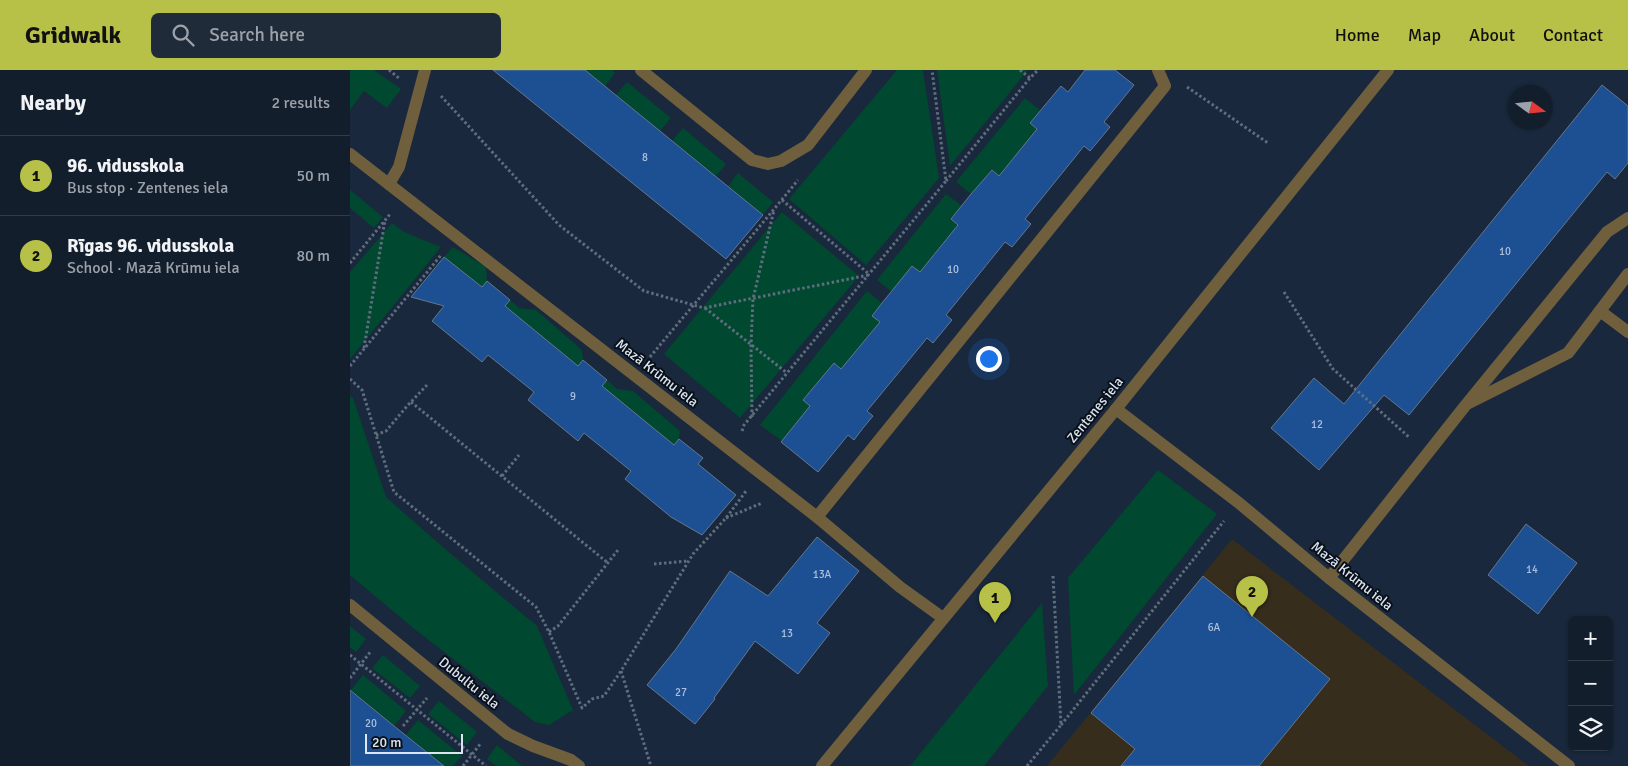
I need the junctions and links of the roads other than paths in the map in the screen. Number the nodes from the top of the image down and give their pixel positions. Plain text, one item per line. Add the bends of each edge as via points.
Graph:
1 (426, 70) edge
2 (641, 70) edge
3 (866, 70) edge
4 (1158, 70) edge
5 (1388, 70) edge
6 (350, 154) edge
7 (389, 184) junction
8 (1628, 218) edge
9 (1628, 274) edge
10 (1600, 311) junction
11 (1628, 332) edge
12 (1465, 406) junction
13 (1116, 409) junction
14 (817, 517) junction
15 (1329, 578) junction
16 (350, 605) edge
17 (943, 618) junction
18 (579, 766) edge
19 (822, 766) edge
20 (1569, 766) edge

1 - 7 street via 399,167
2 - 3 street via 752,160 768,164 781,161 808,145
4 - 14 street via 1165,86
5 - 13 street, Zentenes iela
6 - 7 street, Mazā Krūmu iela
7 - 14 street, Mazā Krūmu iela
8 - 12 street via 1607,232
9 - 10 street
10 - 11 street
10 - 12 street via 1568,353
12 - 15 street
13 - 15 street, Mazā Krūmu iela via 1239,503
13 - 17 street, Zentenes iela
14 - 17 street, Mazā Krūmu iela via 900,587
15 - 20 street, Mazā Krūmu iela
16 - 18 street, Dubultu iela via 508,734
17 - 19 street, Zentenes iela

